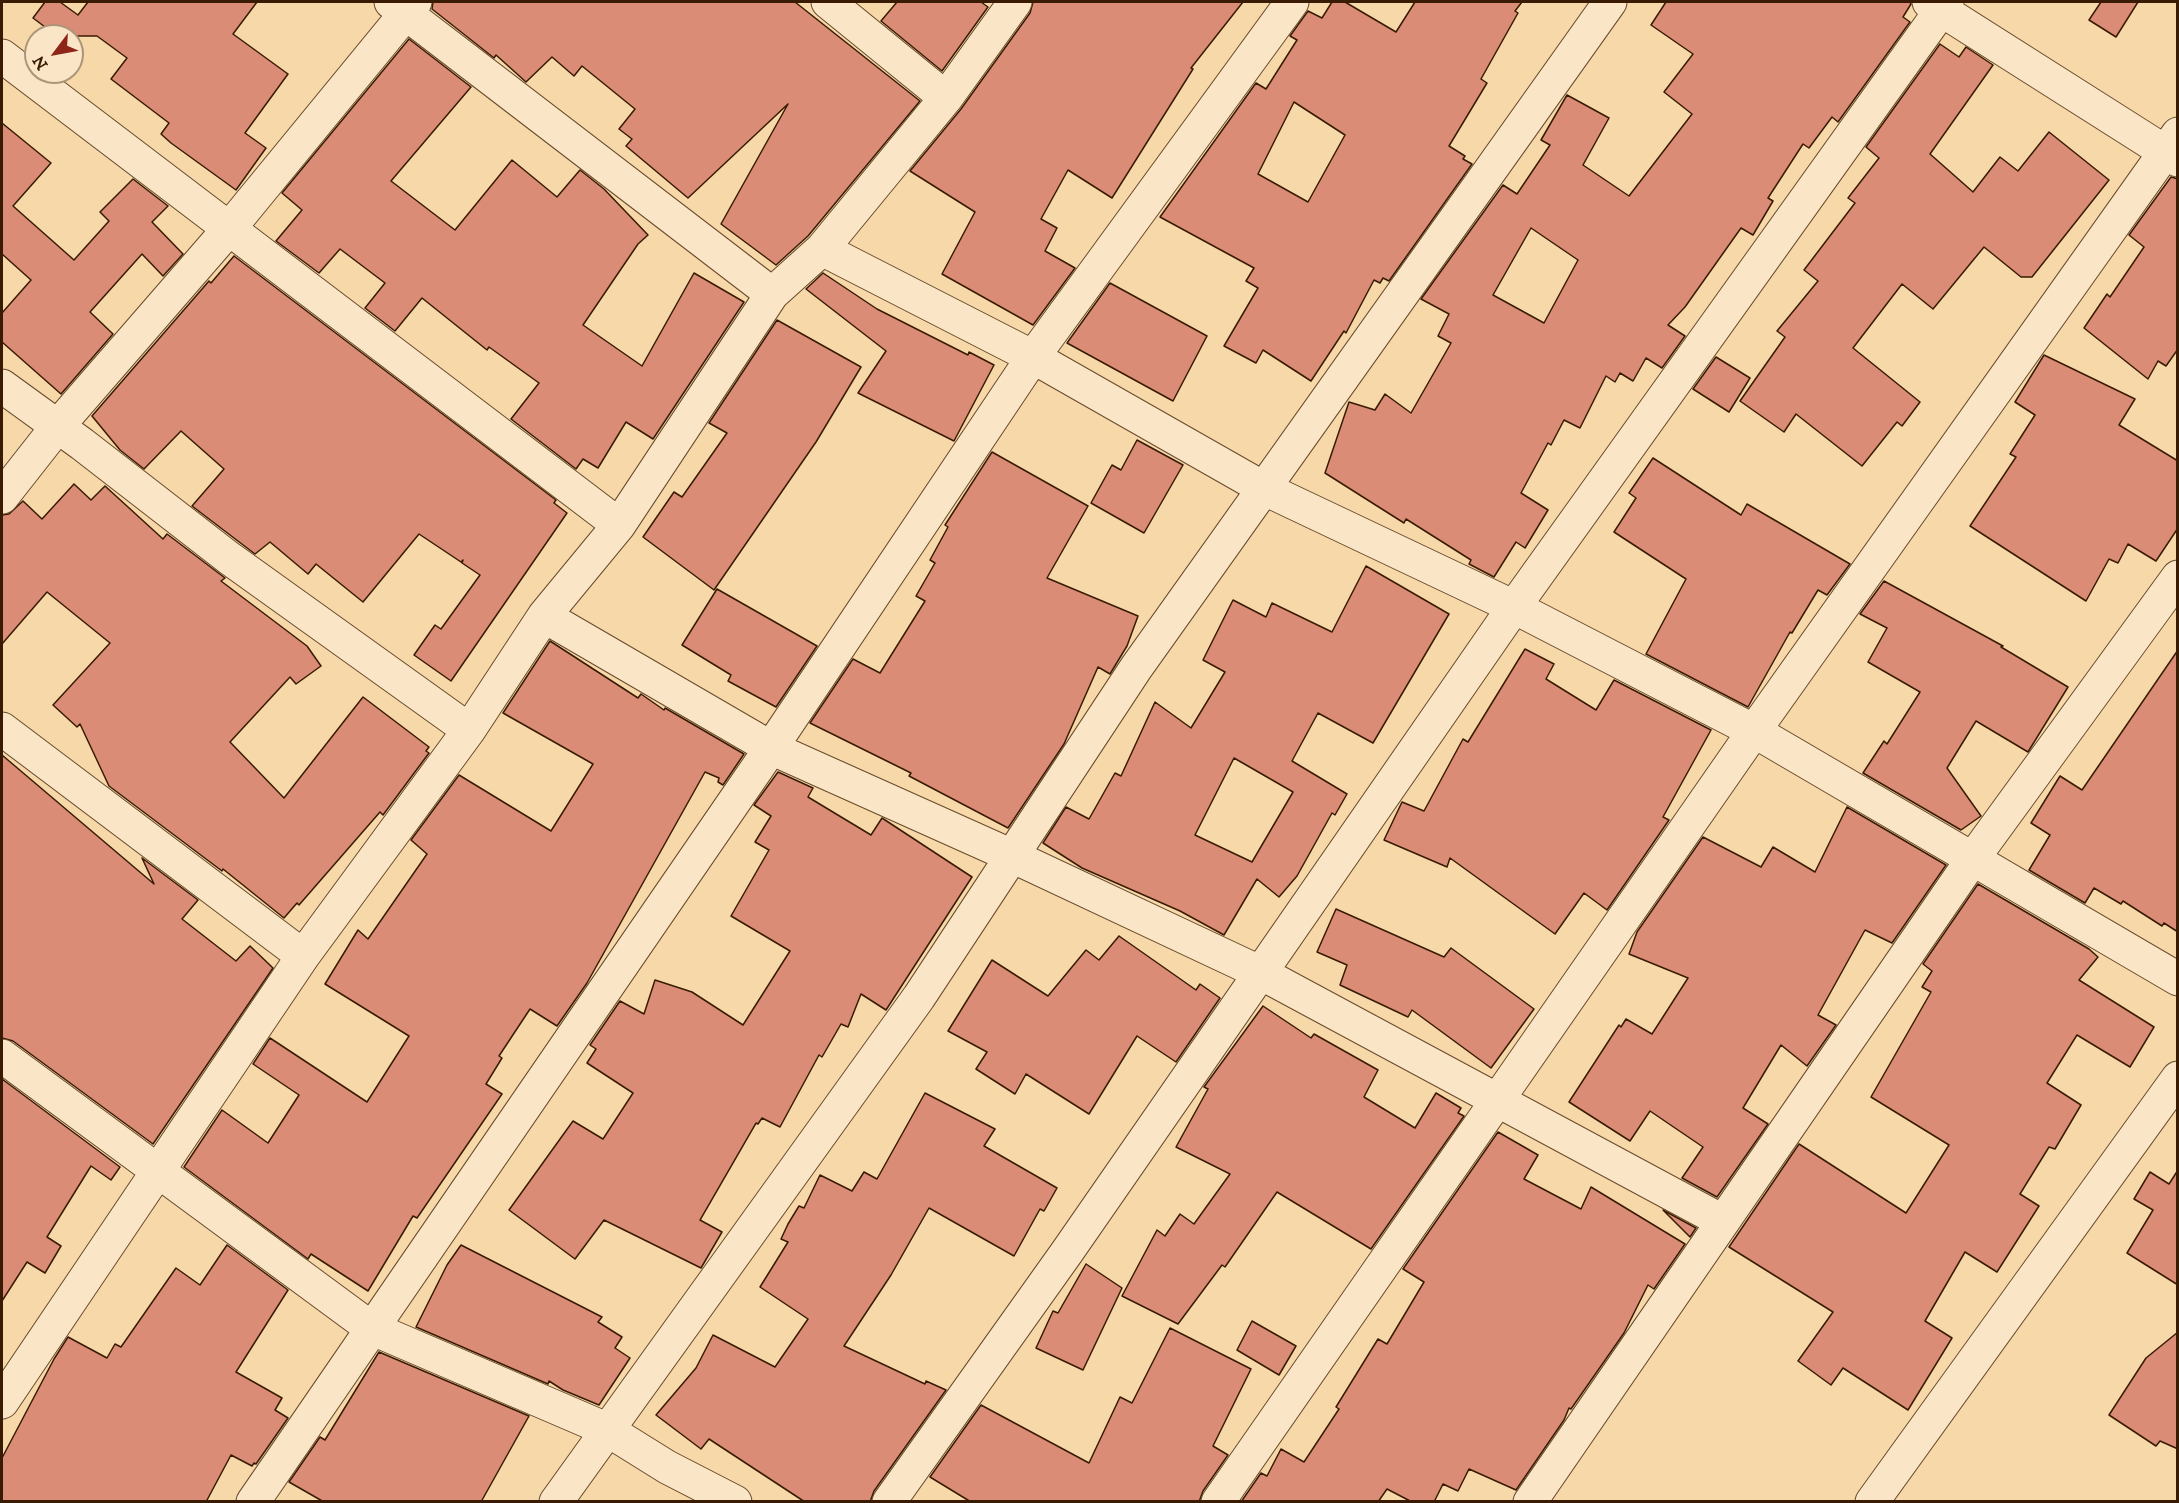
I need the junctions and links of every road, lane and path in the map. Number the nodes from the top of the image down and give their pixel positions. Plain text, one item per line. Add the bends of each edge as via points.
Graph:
1 (828, 2) edge
2 (1015, 2) edge
3 (1610, 2) edge
4 (1290, 3) edge
5 (1939, 4) edge
6 (403, 5) edge
7 (2, 56) edge
8 (946, 98) junction
9 (2173, 149) edge
10 (228, 230) junction
11 (822, 249) junction
12 (772, 294) junction
13 (1033, 357) junction
14 (2, 386) edge
15 (57, 427) junction
16 (1265, 489) junction
17 (2, 497) edge
18 (619, 525) junction
19 (2178, 577) edge
20 (1514, 607) junction
21 (544, 616) junction
22 (2, 729) edge
23 (469, 730) junction
24 (1754, 731) junction
25 (771, 748) junction
26 (1012, 856) junction
27 (1974, 857) junction
28 (303, 956) junction
29 (1259, 972) junction
30 (2178, 979) edge
31 (2, 1056) edge
32 (2178, 1078) edge
33 (1500, 1101) junction
34 (157, 1173) junction
35 (1722, 1221) junction
36 (371, 1328) junction
37 (2, 1402) edge
38 (606, 1429) junction
39 (253, 1502) edge
40 (556, 1502) edge
41 (735, 1502) edge
42 (889, 1502) edge
43 (1218, 1502) edge
44 (1530, 1502) edge
45 (1872, 1502) edge

1 - 8 street
2 - 8 street
3 - 16 street
4 - 13 street
5 - 9 street
5 - 20 street
6 - 10 street
6 - 12 street
7 - 10 street
8 - 11 street
9 - 24 street
10 - 15 street
10 - 18 street
11 - 12 street
11 - 13 street
12 - 18 street
13 - 16 street
13 - 25 street
14 - 15 street
15 - 17 street
15 - 23 street via 230,558
16 - 20 street
16 - 26 street via 1136,668
18 - 21 street
19 - 27 street
20 - 24 street
20 - 29 street
21 - 23 street
21 - 25 street
22 - 28 street
23 - 28 street
24 - 27 street
24 - 33 street
25 - 26 street
25 - 36 street
26 - 29 street
26 - 38 street via 920,997
27 - 30 street
27 - 35 street
28 - 34 street
29 - 33 street
29 - 42 street
31 - 34 street
32 - 45 street
33 - 35 street
33 - 43 street
34 - 36 street
34 - 37 street
35 - 44 street
36 - 38 street
36 - 39 street
38 - 40 street
38 - 41 street

